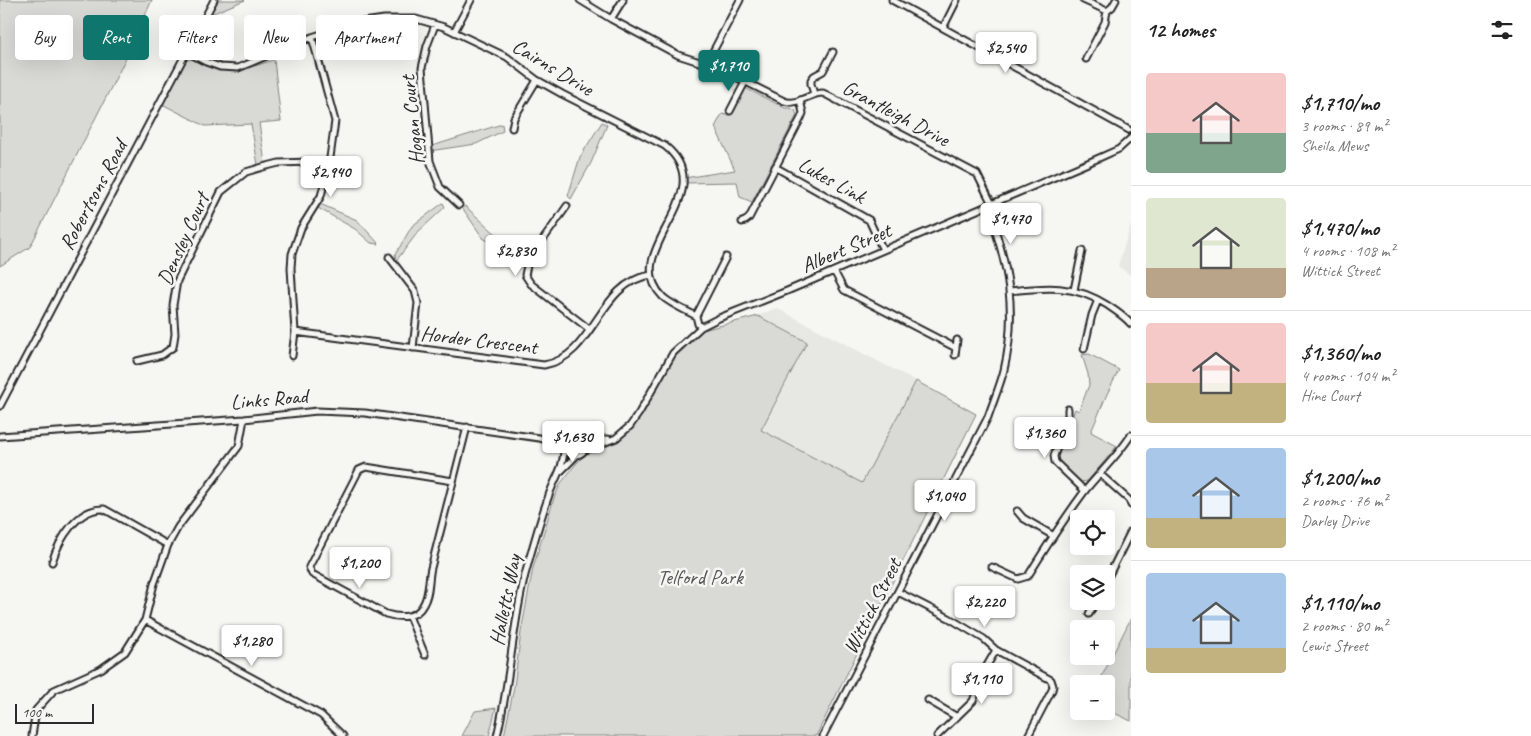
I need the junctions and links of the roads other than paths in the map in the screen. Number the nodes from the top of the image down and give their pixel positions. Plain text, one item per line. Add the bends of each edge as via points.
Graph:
1 (214, 0) edge
2 (471, 0) edge
3 (580, 0) edge
4 (623, 0) edge
5 (740, 0) edge
6 (892, 0) edge
7 (957, 0) edge
8 (1083, 0) edge
9 (1116, 0) edge
10 (1107, 11) junction
11 (206, 15) edge
12 (611, 19) junction
13 (435, 25) junction
14 (943, 28) junction
15 (454, 32) junction
16 (312, 37) junction
17 (833, 52) dead end
18 (1086, 59) dead end
19 (183, 60) edge
20 (202, 60) edge
21 (707, 63) junction
22 (537, 80) junction
23 (745, 82) junction
24 (814, 94) junction
25 (800, 100) junction
26 (730, 111) dead end
27 (512, 128) dead end
28 (1130, 128) edge
29 (1131, 138) edge
30 (329, 165) junction
31 (775, 167) junction
32 (459, 205) dead end
33 (989, 205) junction
34 (567, 206) dead end
35 (742, 222) dead end
36 (883, 250) junction
37 (1082, 251) dead end
38 (388, 257) dead end
39 (726, 258) dead end
40 (834, 271) junction
41 (651, 275) junction
42 (1074, 290) junction
43 (1010, 291) junction
44 (1098, 300) junction
45 (696, 316) junction
46 (1131, 324) edge
47 (701, 327) junction
48 (589, 329) junction
49 (294, 332) junction
50 (958, 340) dead end
51 (413, 348) junction
52 (956, 348) junction
53 (1084, 349) dead end
54 (954, 355) dead end
55 (292, 356) dead end
56 (137, 361) dead end
57 (0, 406) edge
58 (1068, 409) dead end
59 (244, 419) junction
60 (467, 427) junction
61 (566, 434) junction
62 (584, 435) junction
63 (1131, 435) edge
64 (0, 436) edge
65 (539, 438) junction
66 (616, 438) junction
67 (1125, 445) junction
68 (564, 448) junction
69 (1131, 449) edge
70 (581, 452) junction
71 (559, 474) junction
72 (1100, 474) junction
73 (453, 481) junction
74 (1085, 491) junction
75 (1131, 505) edge
76 (1017, 510) dead end
77 (1131, 531) edge
78 (1052, 535) junction
79 (168, 545) junction
80 (52, 562) dead end
81 (1114, 565) edge
82 (992, 567) dead end
83 (898, 592) junction
84 (1091, 610) edge
85 (1089, 614) dead end
86 (409, 616) junction
87 (145, 620) junction
88 (996, 650) junction
89 (425, 655) dead end
90 (928, 700) dead end
91 (957, 718) junction
92 (32, 736) edge
93 (343, 736) edge
94 (496, 736) edge
95 (824, 736) edge
96 (937, 736) edge
97 (1028, 736) edge

1 - 11 street, Robertsons Road
2 - 15 street
3 - 12 street, Grantleigh Drive
4 - 12 street
5 - 21 street
6 - 14 street
7 - 14 street
8 - 10 street
9 - 10 street
10 - 18 street via 1105,22
12 - 21 street, Grantleigh Drive via 678,55
13 - 15 street, Cairns Drive
13 - 16 street, Cairns Drive via 416,19 384,18
13 - 32 street, Hogan Court via 422,68 430,161 440,187
14 - 28 street
15 - 22 street, Cairns Drive via 507,57
16 - 20 street, Cairns Drive via 238,68 220,67
16 - 30 street via 335,121
17 - 24 street via 823,71 811,80
19 - 57 street, Robertsons Road
21 - 23 street, Grantleigh Drive
22 - 27 street via 514,118
22 - 41 street, Cairns Drive via 664,146 676,158 683,189 654,251
23 - 25 street, Grantleigh Drive via 788,103
23 - 26 street
24 - 25 street, Grantleigh Drive
24 - 33 street, Grantleigh Drive via 823,93 977,174
25 - 31 street via 803,113
28 - 29 street
29 - 33 street, Albert Street via 1119,149
30 - 49 street via 321,196 301,228 292,254
30 - 56 street, Densley Court via 310,162 263,167 246,172 221,192 177,281 173,305 173,347 162,355
31 - 35 street via 748,218
31 - 36 street, Lukes Link via 869,220
33 - 36 street, Albert Street
33 - 43 street, Wittick Street
34 - 48 street via 528,261 526,275 531,284
36 - 40 street, Albert Street
37 - 42 street
38 - 51 street via 415,291 418,302
39 - 45 street
40 - 47 street, Albert Street
40 - 52 street via 844,290
41 - 45 street via 662,296
41 - 48 street, Horder Crescent via 631,280 619,290
42 - 43 street via 1046,287
42 - 44 street
43 - 83 street, Wittick Street via 1010,326 1004,370 988,418
44 - 46 street via 1123,315
44 - 53 street
45 - 47 street
47 - 66 street, Albert Street via 673,353 639,413
48 - 51 street, Horder Crescent via 570,354 544,365
49 - 51 street, Horder Crescent
49 - 55 street
50 - 52 street
52 - 54 street
58 - 74 street via 1054,456
59 - 60 street, Links Road via 317,411 365,413
59 - 64 street, Links Road
59 - 79 street via 239,446
60 - 65 street, Links Road
60 - 73 street
61 - 62 street via 577,431
61 - 65 street, Links Road
61 - 68 street
62 - 66 street via 594,440
62 - 70 street via 586,443
63 - 67 street
65 - 68 street, Links Road
66 - 70 street, Albert Street
67 - 69 street
67 - 72 street
68 - 70 street via 572,454
68 - 71 street, Halletts Way
70 - 71 street, Halletts Way
71 - 94 street, Halletts Way via 544,508 525,576
72 - 74 street
72 - 75 street
73 - 86 street via 427,594 423,606
73 - 86 street via 366,467 359,470 309,568 312,574 386,614 399,618
74 - 78 street
76 - 78 street via 1023,518
77 - 81 street
78 - 82 street via 1028,576 1018,579
79 - 80 street via 104,509 96,509 86,513 70,528 58,544
79 - 87 street
83 - 88 street via 956,622
83 - 95 street, Wittick Street
84 - 85 street
86 - 89 street
87 - 92 street via 125,652 100,669 54,690 36,710
87 - 93 street via 321,715
88 - 91 street via 973,701
88 - 97 street via 1048,676 1053,683
90 - 91 street
91 - 96 street

